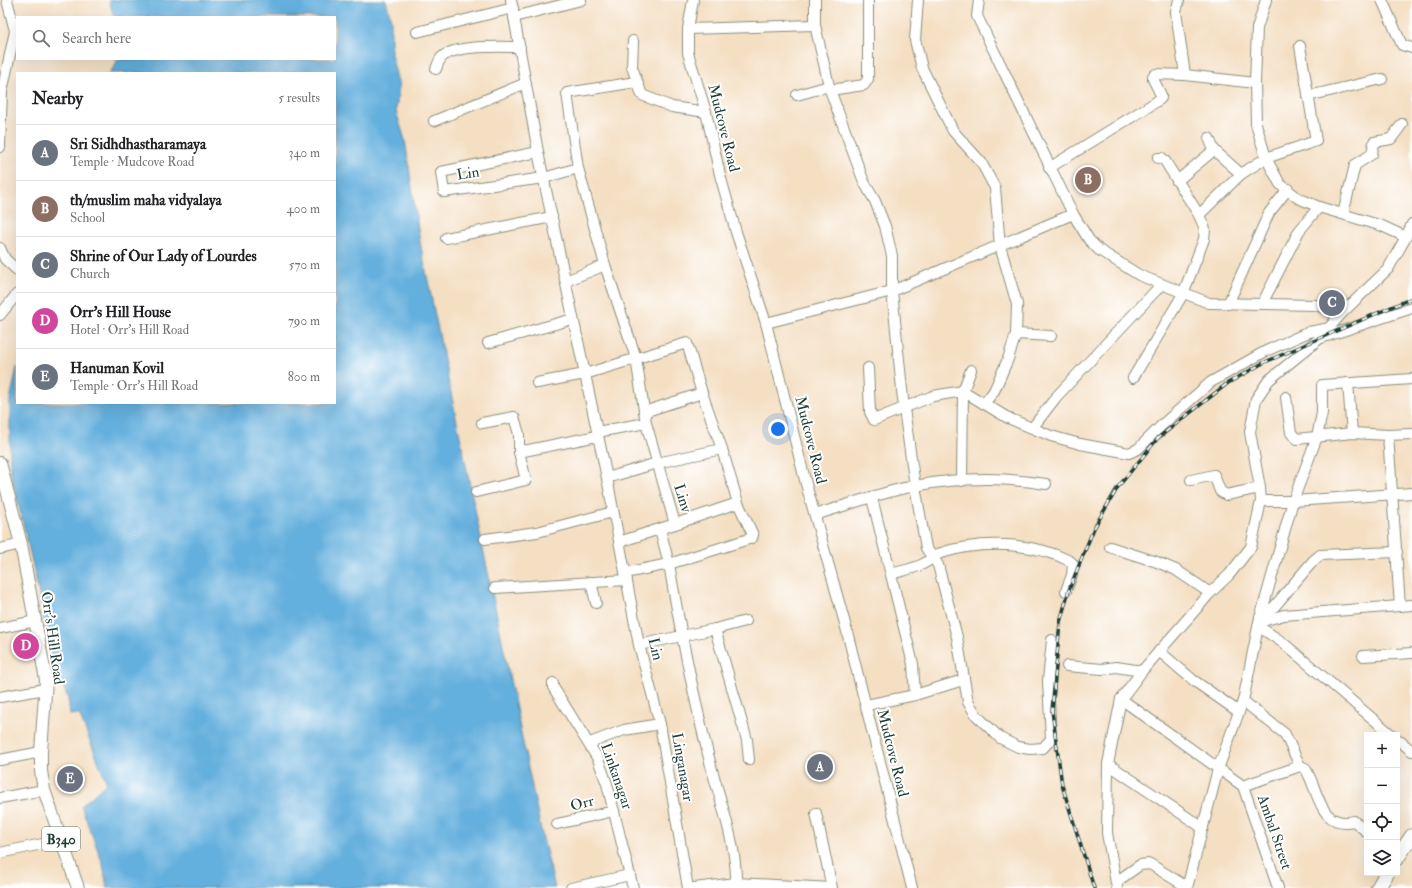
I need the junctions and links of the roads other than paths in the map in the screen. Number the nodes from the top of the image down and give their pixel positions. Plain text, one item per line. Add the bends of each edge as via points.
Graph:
1 (7, 0) edge
2 (581, 0) edge
3 (693, 0) edge
4 (815, 0) edge
5 (868, 0) edge
6 (918, 0) edge
7 (979, 0) edge
8 (1179, 0) edge
9 (1266, 0) edge
10 (1382, 0) edge
11 (513, 8) edge
12 (815, 25) junction
13 (688, 29) junction
14 (417, 32) dead end
15 (633, 41) dead end
16 (1300, 46) dead end
17 (520, 47) junction
18 (1412, 48) edge
19 (436, 69) dead end
20 (1185, 75) junction
21 (1382, 79) dead end
22 (636, 82) junction
23 (526, 83) junction
24 (1255, 83) junction
25 (829, 88) junction
26 (797, 95) dead end
27 (1308, 96) junction
28 (706, 112) junction
29 (434, 122) dead end
30 (1402, 124) dead end
31 (1209, 138) dead end
32 (0, 147) edge
33 (1214, 150) junction
34 (538, 152) junction
35 (1158, 158) dead end
36 (1266, 158) junction
37 (578, 168) junction
38 (1049, 168) junction
39 (1241, 174) junction
40 (544, 178) junction
41 (1177, 181) junction
42 (1288, 190) junction
43 (1319, 207) junction
44 (1073, 214) junction
45 (1343, 214) junction
46 (1199, 215) junction
47 (552, 217) junction
48 (1412, 224) edge
49 (1406, 237) junction
50 (446, 238) dead end
51 (1000, 246) junction
52 (0, 248) edge
53 (605, 265) junction
54 (16, 269) edge
55 (566, 281) junction
56 (1161, 285) junction
57 (892, 291) junction
58 (1183, 294) junction
59 (16, 295) edge
60 (1228, 304) junction
61 (1262, 304) junction
62 (1412, 308) edge
63 (1342, 313) junction
64 (0, 315) edge
65 (574, 318) junction
66 (766, 323) junction
67 (1330, 328) junction
68 (1016, 334) junction
69 (1051, 336) dead end
70 (1319, 339) junction
71 (488, 343) dead end
72 (636, 358) junction
73 (868, 368) dead end
74 (971, 370) dead end
75 (585, 374) junction
76 (1133, 378) dead end
77 (1412, 379) edge
78 (537, 383) dead end
79 (1348, 383) junction
80 (963, 391) junction
81 (702, 393) junction
82 (1286, 397) dead end
83 (984, 404) junction
84 (904, 409) junction
85 (644, 412) junction
86 (482, 423) dead end
87 (646, 423) junction
88 (1033, 427) junction
89 (1352, 433) junction
90 (597, 434) junction
91 (1412, 434) edge
92 (1388, 435) junction
93 (1317, 437) junction
94 (722, 449) junction
95 (519, 452) junction
96 (0, 463) edge
97 (657, 463) junction
98 (607, 478) junction
99 (1191, 480) dead end
100 (962, 481) junction
101 (1046, 484) dead end
102 (915, 486) junction
103 (1260, 488) junction
104 (476, 492) dead end
105 (1412, 493) edge
106 (1392, 495) junction
107 (872, 498) junction
108 (1261, 501) junction
109 (1292, 501) junction
110 (738, 503) junction
111 (613, 512) junction
112 (815, 515) junction
113 (675, 524) junction
114 (660, 529) junction
115 (485, 539) dead end
116 (619, 542) junction
117 (21, 544) junction
118 (1110, 547) dead end
119 (0, 549) edge
120 (1397, 552) junction
121 (932, 557) junction
122 (669, 564) junction
123 (891, 574) junction
124 (626, 577) junction
125 (591, 582) junction
126 (495, 588) dead end
127 (1066, 591) dead end
128 (1210, 593) junction
129 (596, 603) dead end
130 (1412, 605) edge
131 (1400, 606) junction
132 (36, 620) junction
133 (746, 622) dead end
134 (1259, 622) junction
135 (0, 628) edge
136 (715, 629) junction
137 (682, 636) junction
138 (1052, 640) dead end
139 (639, 645) junction
140 (1159, 651) junction
141 (1412, 653) edge
142 (1363, 656) dead end
143 (1067, 666) dead end
144 (1142, 671) junction
145 (963, 680) junction
146 (553, 683) dead end
147 (45, 689) junction
148 (915, 695) junction
149 (0, 697) edge
150 (1121, 699) junction
151 (1243, 701) junction
152 (866, 705) junction
153 (1239, 712) junction
154 (660, 724) junction
155 (1388, 732) edge
156 (1400, 741) edge
157 (590, 743) junction
158 (1412, 751) edge
159 (41, 752) junction
160 (0, 760) edge
161 (748, 760) dead end
162 (1108, 764) junction
163 (1300, 766) junction
164 (1218, 769) junction
165 (1243, 786) junction
166 (44, 790) junction
167 (0, 798) edge
168 (614, 811) junction
169 (816, 813) dead end
170 (557, 824) dead end
171 (1203, 828) junction
172 (1364, 829) edge
173 (1412, 836) edge
174 (61, 840) junction
175 (0, 853) edge
176 (1400, 853) edge
177 (630, 875) junction
178 (1385, 876) edge
179 (1117, 885) edge
180 (736, 886) edge
181 (804, 887) edge
182 (78, 888) edge
183 (571, 888) edge
184 (633, 888) edge
185 (688, 888) edge
186 (694, 888) edge
187 (912, 888) edge
188 (1187, 888) edge
189 (1278, 888) edge
190 (1378, 888) edge

1 - 32 street via 15,31 2,92
2 - 11 street
3 - 13 street, Mudcove Road
4 - 12 street
5 - 25 street via 868,79 864,85
6 - 51 street via 915,40 922,68 954,131 981,162 995,188
7 - 38 street via 977,16
8 - 20 street via 1176,12
9 - 24 street via 1257,28
10 - 18 street via 1402,45
11 - 14 street
11 - 17 street, Lin
12 - 13 street
12 - 25 street
13 - 28 street, Mudcove Road via 688,53
15 - 22 street via 632,67
16 - 27 street
17 - 19 street via 479,47 453,52 441,58
17 - 23 street, Lin
20 - 24 street
20 - 38 street via 1156,74 1153,79 1161,98
21 - 27 street
22 - 28 street via 642,95 672,107
22 - 37 street via 566,93
23 - 29 street
23 - 34 street, Lin
24 - 36 street via 1256,124
25 - 26 street
25 - 57 street via 864,182 885,226 892,256
27 - 36 street via 1316,140
28 - 66 street, Mudcove Road via 736,232
30 - 45 street via 1391,139 1374,142 1372,154 1355,165
31 - 33 street
33 - 39 street
33 - 41 street
34 - 40 street, Lin
34 - 40 street, Lin via 441,172 444,192
35 - 41 street via 1165,161
36 - 39 street
36 - 42 street via 1280,184
37 - 40 street, Lin
37 - 53 street
38 - 44 street
39 - 46 street
40 - 47 street, Lin
41 - 46 street
42 - 43 street via 1298,198
42 - 60 street via 1269,213
43 - 45 street
43 - 61 street via 1299,231
44 - 51 street
44 - 56 street via 1089,240 1099,250 1139,275
45 - 49 street via 1382,226
46 - 58 street via 1205,229 1204,239
47 - 50 street
47 - 55 street, Lin
48 - 49 street
49 - 63 street via 1388,269
51 - 57 street
51 - 68 street via 1017,304
52 - 54 street via 5,259
53 - 55 street
53 - 72 street
55 - 65 street, Lin
56 - 58 street
56 - 88 street via 1057,396
57 - 66 street
57 - 84 street
58 - 60 street via 1209,303
58 - 76 street
59 - 64 street
60 - 61 street
61 - 63 street via 1315,305
62 - 70 street
63 - 67 street
65 - 71 street
65 - 75 street, Lin
66 - 112 street, Mudcove Road
67 - 70 street
67 - 88 street via 1309,332 1266,351 1211,382 1138,449 1129,454 1051,436
68 - 69 street
68 - 83 street via 994,391
70 - 103 street via 1269,380 1256,399 1250,432
72 - 75 street
72 - 81 street via 687,343
72 - 85 street
73 - 84 street via 871,418 880,419
74 - 80 street
75 - 78 street
75 - 90 street, Lin
77 - 79 street
79 - 89 street
79 - 93 street via 1322,385 1322,412
80 - 83 street
80 - 84 street via 933,396
80 - 100 street
81 - 85 street
81 - 94 street
82 - 93 street via 1294,437
83 - 88 street via 1008,418
84 - 102 street
85 - 87 street
86 - 95 street via 514,416 519,434
87 - 90 street
87 - 97 street, Linv
89 - 92 street
89 - 93 street
90 - 95 street
90 - 98 street, Lin
91 - 92 street
92 - 106 street
93 - 109 street
94 - 97 street
94 - 110 street
95 - 104 street via 526,480
96 - 117 main road, Orr’s Hill Road / B340
97 - 98 street
97 - 113 street, Linv
98 - 111 street, Lin
99 - 103 street via 1214,475 1220,491 1226,495
100 - 101 street via 1018,479
100 - 102 street
102 - 107 street
102 - 121 street via 926,548
103 - 108 street
105 - 106 street
106 - 109 street
106 - 120 street
107 - 112 street
107 - 123 street
108 - 109 street
108 - 128 street via 1251,546 1229,575
109 - 134 street
110 - 113 street
110 - 122 street via 753,538
111 - 115 street via 537,532
111 - 116 street, Lin
112 - 152 street, Mudcove Road
113 - 114 street, Linv
114 - 116 street, Linv
114 - 122 street
116 - 124 street, Lin
117 - 119 street
117 - 132 main road, Orr’s Hill Road / B340
118 - 128 street via 1176,570
120 - 131 street
120 - 134 street via 1320,555
121 - 123 street via 922,564
121 - 127 street via 951,550 989,545 1050,554 1073,564
121 - 145 street via 940,568 957,637
122 - 124 street
122 - 137 street
123 - 148 street via 913,664
124 - 125 street
124 - 139 street, Lin
125 - 126 street
125 - 129 street
128 - 140 street
130 - 131 street
131 - 134 street via 1284,616
132 - 135 street
132 - 147 main road, Orr’s Hill Road / B340 via 46,680
133 - 136 street
134 - 151 street
134 - 155 street
136 - 137 street
136 - 161 street via 747,740
137 - 139 street
137 - 180 street via 709,756 735,852
138 - 145 street via 1048,681 1051,739 1043,748 1018,747 1000,738 972,709
139 - 154 street, Lin
140 - 144 street
140 - 153 street via 1193,680
141 - 142 street
143 - 144 street
144 - 150 street
145 - 148 street
146 - 157 street, Linkanagar via 553,687
147 - 149 street
147 - 159 main road, Orr’s Hill Road / B340
148 - 152 street
150 - 162 street
150 - 164 street
151 - 153 street
151 - 163 street via 1285,734
152 - 187 street, Mudcove Road
153 - 164 street
154 - 157 street, Linganagar via 624,730
154 - 185 street, Linganagar
156 - 158 street
157 - 168 street, Linkanagar via 598,759
159 - 160 street
159 - 166 main road, Orr’s Hill Road / B340
162 - 171 street
162 - 179 street via 1107,833
163 - 165 street
163 - 172 street via 1308,772 1324,812 1330,818 1345,823 1354,820
164 - 165 street
164 - 171 street
165 - 189 street, Ambal Street
166 - 167 street
166 - 174 main road, Orr’s Hill Road / B340
168 - 170 street, Orr
168 - 177 street, Linkanagar
169 - 181 street via 832,888
171 - 188 street
173 - 176 highway
174 - 175 street
174 - 182 main road, Orr’s Hill Road / B340
177 - 183 street
177 - 184 street, Linkanagar
178 - 190 highway
179 - 188 street via 1140,865 1150,864
180 - 181 street
180 - 186 street

